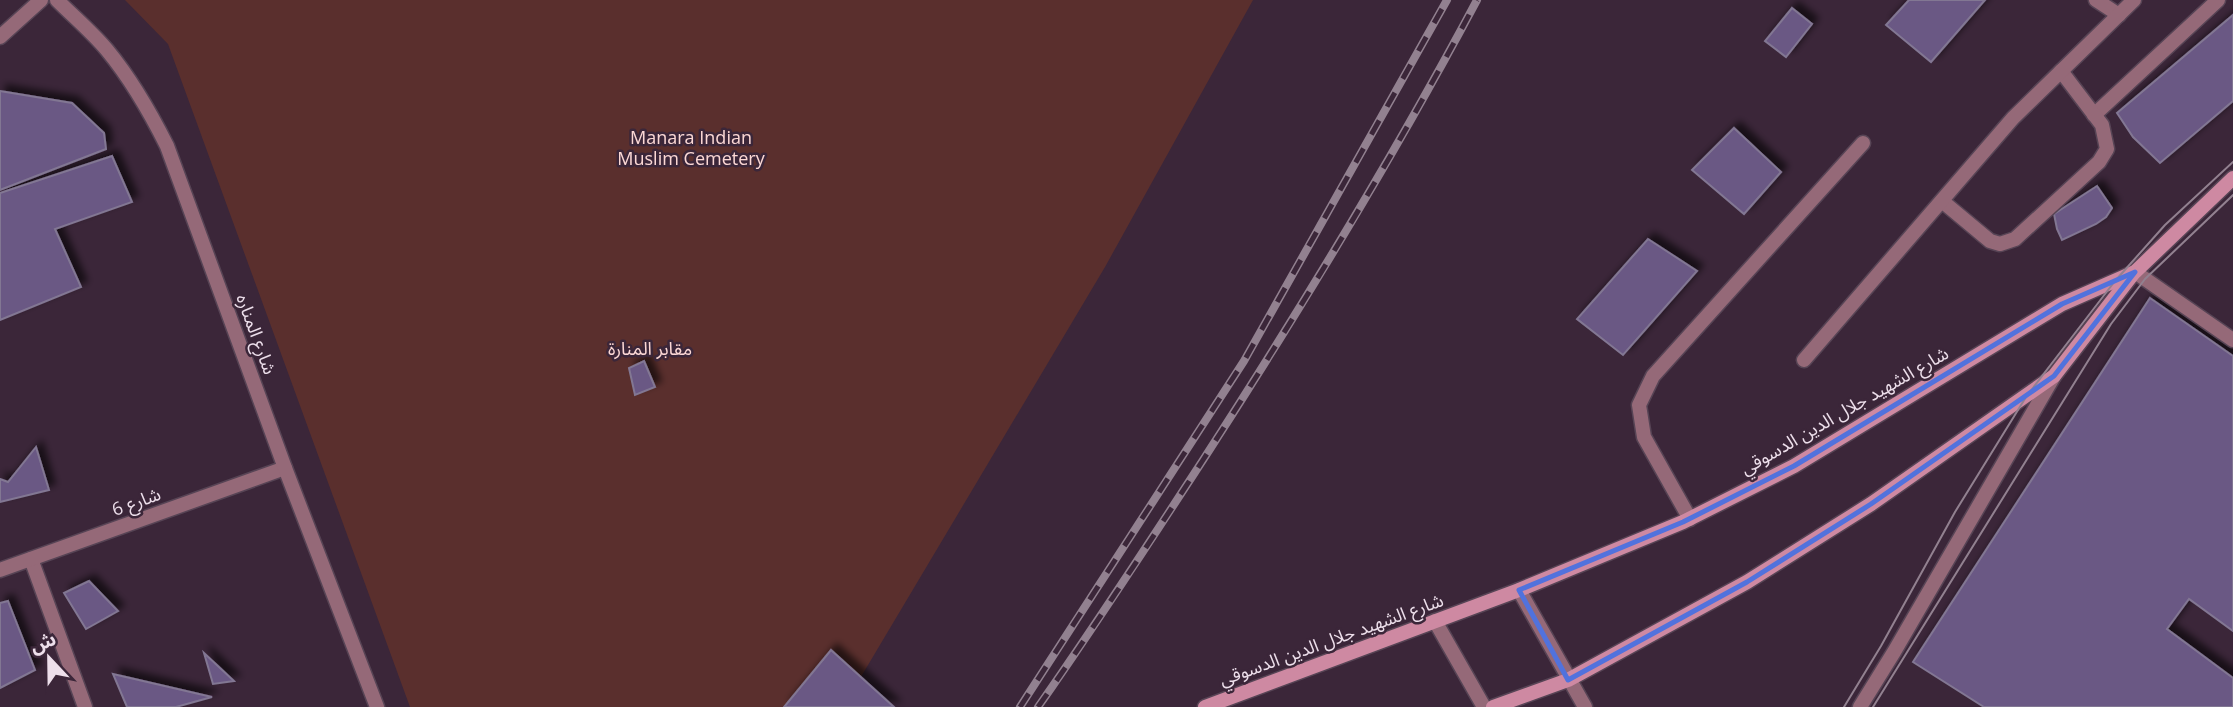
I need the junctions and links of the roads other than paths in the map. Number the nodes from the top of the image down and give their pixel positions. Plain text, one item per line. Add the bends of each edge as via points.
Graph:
1 (41, 0) edge
2 (57, 0) edge
3 (2096, 0) edge
4 (2134, 0) edge
5 (2218, 0) edge
6 (2119, 15) junction
7 (0, 37) edge
8 (2061, 71) junction
9 (2094, 115) junction
10 (1863, 143) dead end
11 (2233, 178) edge
12 (1942, 201) junction
13 (2135, 272) junction
14 (2233, 340) edge
15 (1804, 360) dead end
16 (2054, 376) junction
17 (285, 468) junction
18 (1690, 519) junction
19 (32, 559) junction
20 (0, 570) edge
21 (1519, 590) junction
22 (1436, 621) junction
23 (1568, 680) junction
24 (374, 706) edge
25 (85, 707) edge
26 (1205, 707) edge
27 (1484, 707) edge
28 (1493, 707) edge
29 (1585, 707) edge
30 (1860, 707) edge

1 - 7 street
2 - 17 street, شارع المناره via 129,79 167,146
3 - 6 street
4 - 6 street
5 - 9 street
6 - 8 street
8 - 9 street
8 - 12 street
9 - 12 street via 2102,125 2107,149 2099,162 2015,239 2000,244 1990,241
10 - 18 street via 1653,376 1639,405 1644,437
11 - 13 main road, شارع الشهيد جلال الدين الدسوقي
12 - 15 street
13 - 14 street
13 - 16 main road
13 - 18 main road, شارع الشهيد جلال الدين الدسوقي via 2062,304 1794,466
16 - 23 main road via 1871,504 1747,582
16 - 30 street
17 - 19 street, شارع 6
17 - 24 street, شارع المناره
18 - 21 main road, شارع الشهيد جلال الدين الدسوقي
19 - 20 street, شارع 6
19 - 25 street
21 - 22 main road, شارع الشهيد جلال الدين الدسوقي
21 - 23 street
22 - 26 main road, شارع الشهيد جلال الدين الدسوقي
22 - 27 street
23 - 28 main road
23 - 29 street

